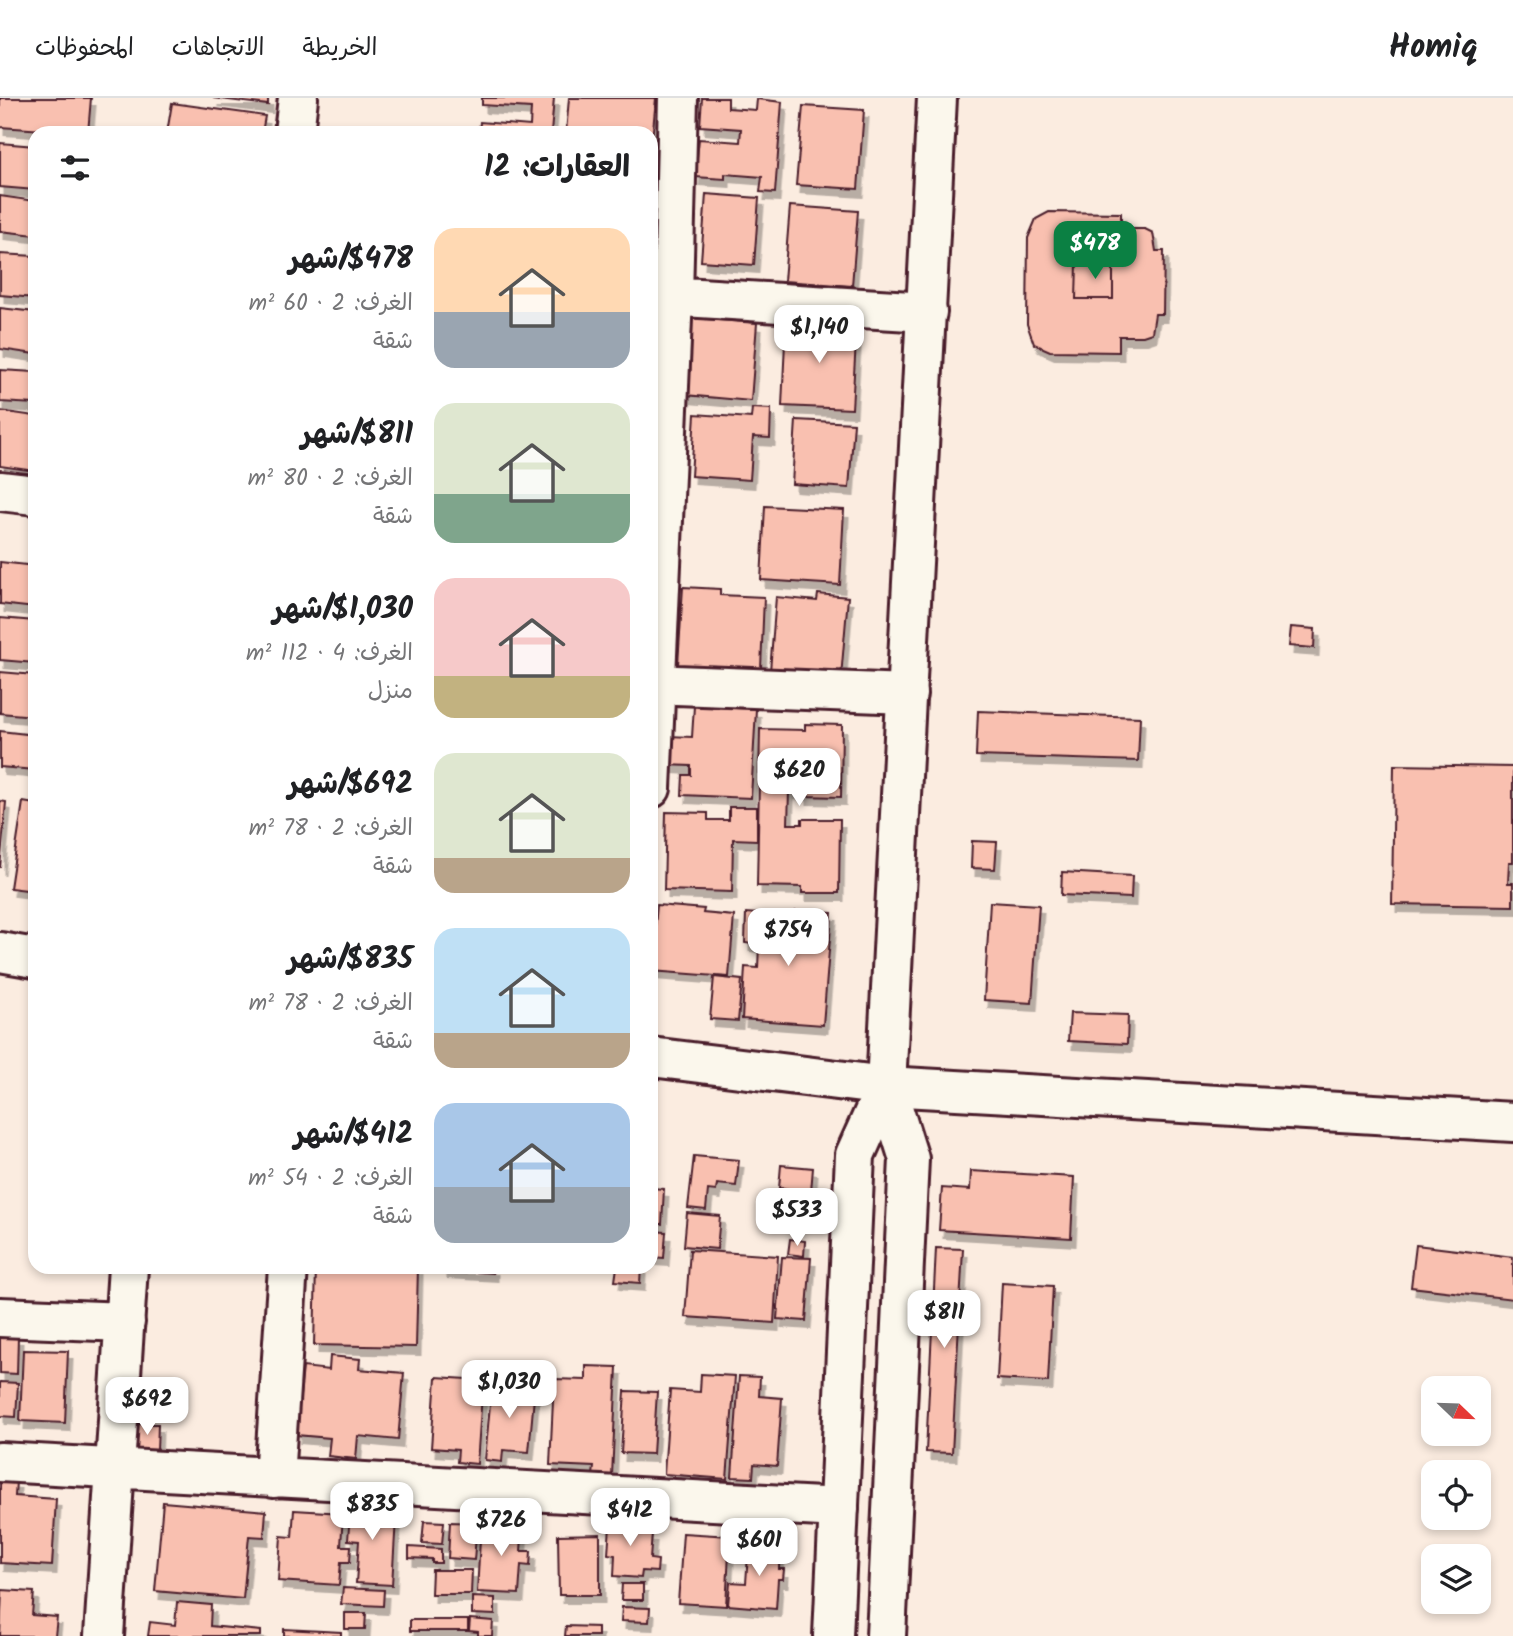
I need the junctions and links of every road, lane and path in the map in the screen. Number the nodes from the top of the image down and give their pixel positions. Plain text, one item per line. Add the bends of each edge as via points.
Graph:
1 (298, 98) edge
2 (678, 98) edge
3 (937, 98) edge
4 (295, 126) edge
5 (662, 296) edge
6 (927, 312) junction
7 (658, 490) edge
8 (0, 491) edge
9 (28, 494) edge
10 (658, 684) edge
11 (907, 694) junction
12 (0, 952) edge
13 (28, 957) edge
14 (658, 1058) edge
15 (887, 1086) junction
16 (1513, 1122) edge
17 (128, 1274) edge
18 (288, 1274) edge
19 (0, 1317) edge
20 (125, 1322) junction
21 (0, 1462) edge
22 (115, 1469) junction
23 (274, 1478) junction
24 (839, 1508) junction
25 (104, 1636) edge
26 (833, 1636) edge
27 (886, 1636) edge

1 - 4 street
2 - 5 street
3 - 6 street
5 - 6 street
5 - 7 street
6 - 11 street
8 - 9 street
10 - 11 street
11 - 15 street
12 - 13 street
14 - 15 street
15 - 16 street
15 - 24 street via 856,1155
15 - 27 street via 909,1159
17 - 20 street
18 - 23 street
19 - 20 street
20 - 22 street
21 - 22 street
22 - 23 street
22 - 25 street
23 - 24 street
24 - 26 street

